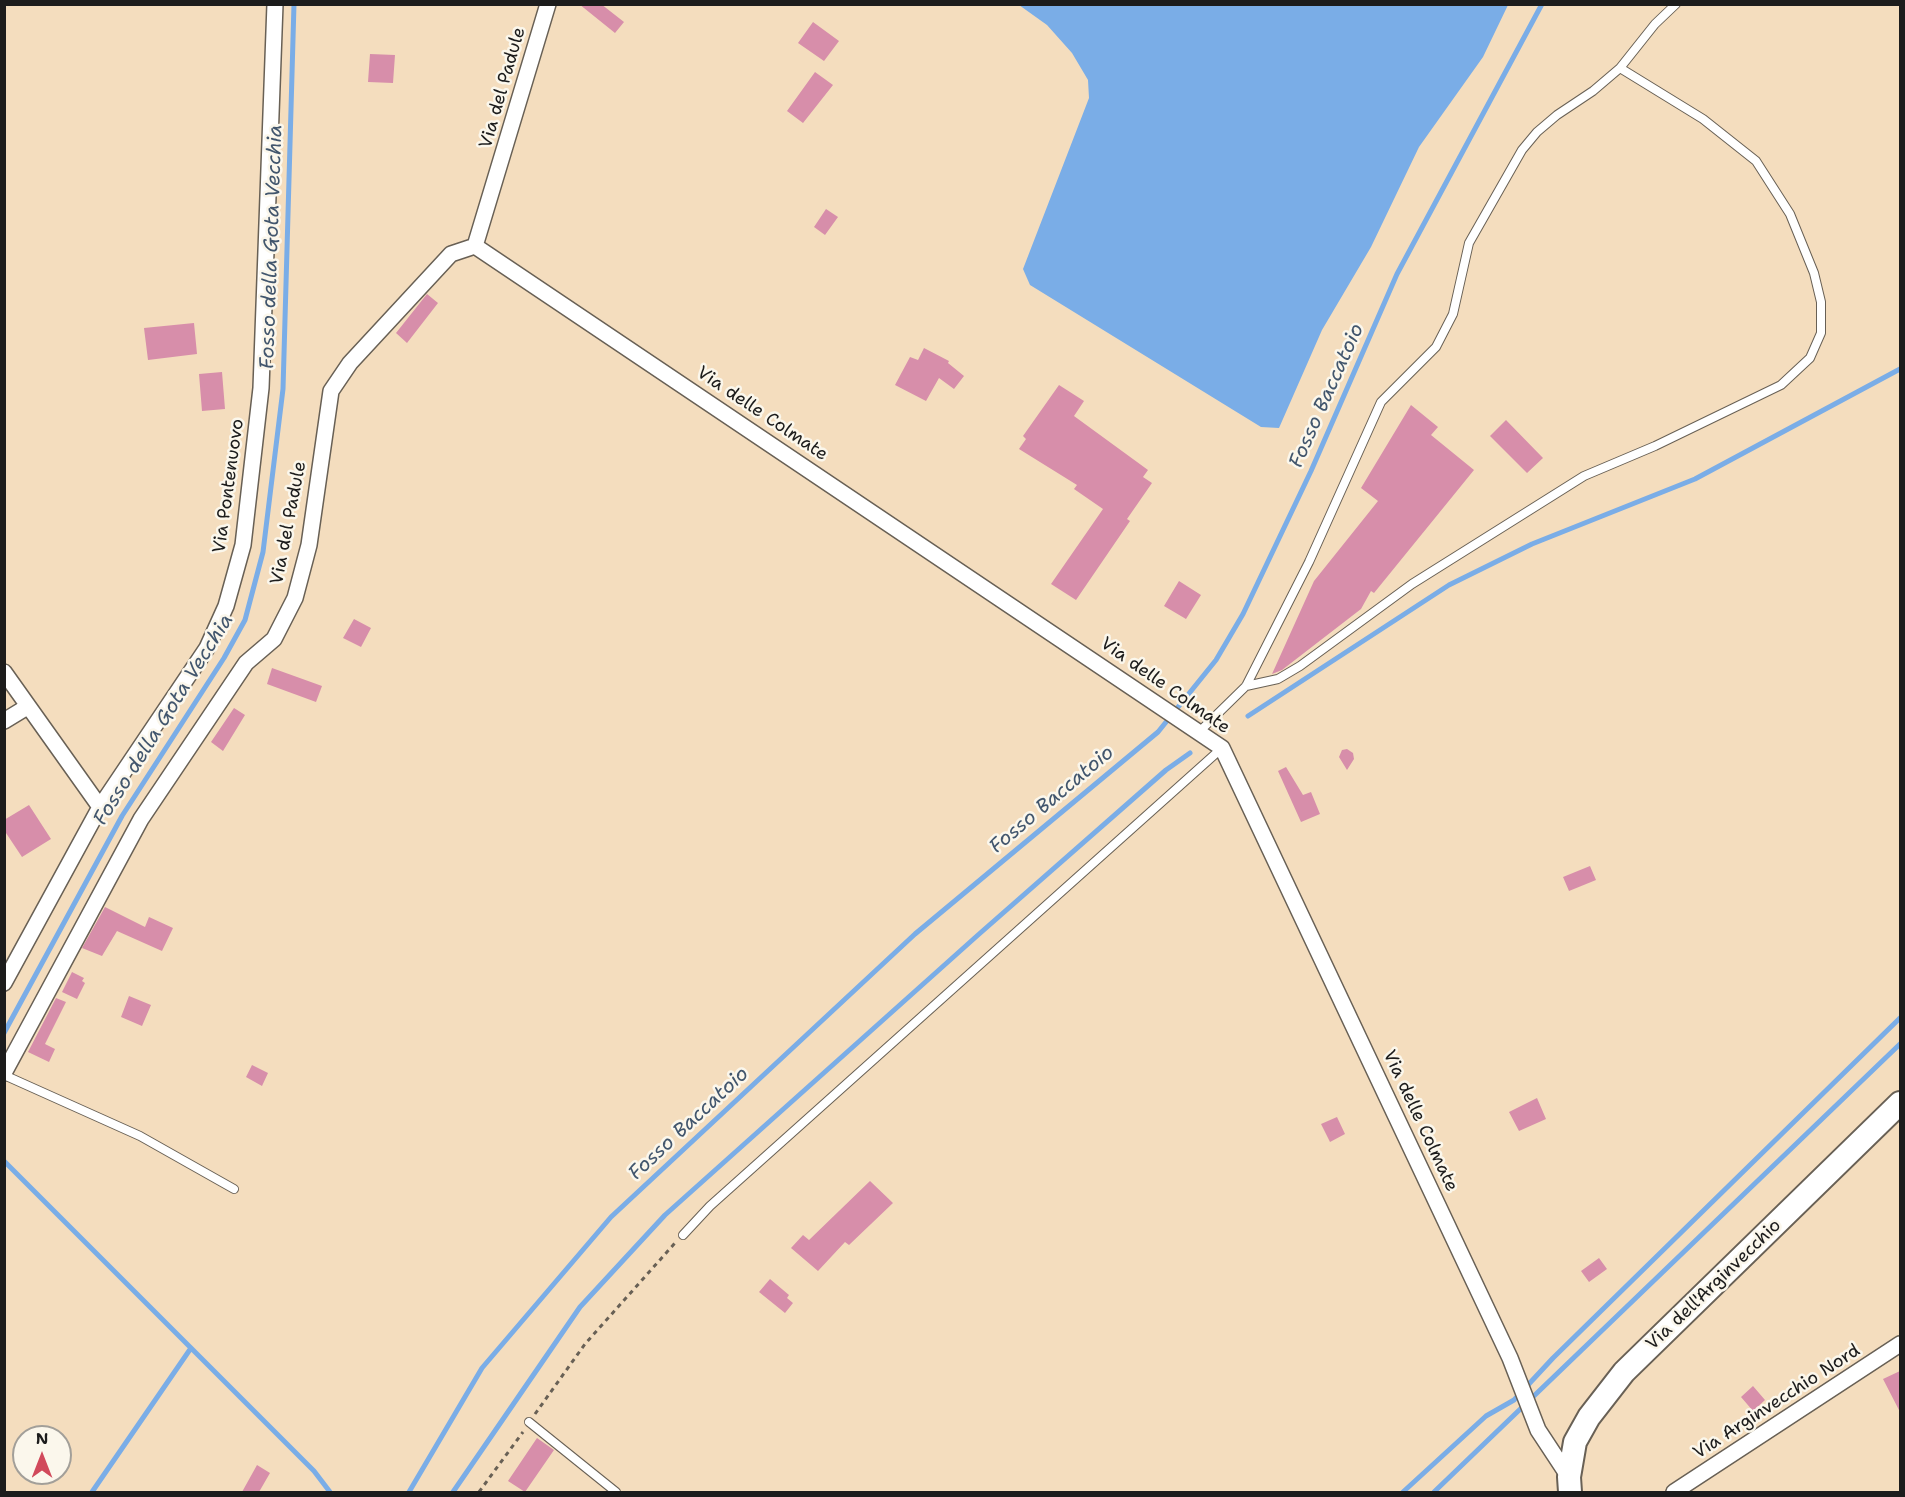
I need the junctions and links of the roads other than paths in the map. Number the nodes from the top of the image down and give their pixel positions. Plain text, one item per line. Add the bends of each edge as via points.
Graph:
1 (275, 4) edge
2 (548, 4) edge
3 (1676, 4) edge
4 (1620, 68) junction
5 (475, 246) junction
6 (4, 672) edge
7 (1246, 686) junction
8 (27, 707) junction
9 (4, 721) edge
10 (1199, 732) junction
11 (1221, 748) junction
12 (100, 807) junction
13 (4, 983) edge
14 (4, 1074) edge
15 (1900, 1103) edge
16 (234, 1189) dead end
17 (683, 1235) road end
18 (1900, 1344) edge
19 (530, 1422) road end
20 (1569, 1485) edge
21 (616, 1492) edge
22 (1674, 1492) edge

1 - 12 street, Via Pontenuovo via 261,388 243,545 226,606 207,648
2 - 5 street, Via del Padule
3 - 4 lane
4 - 7 lane via 1593,92 1557,114 1522,150 1469,243 1453,314 1436,347 1381,402 1309,562
4 - 7 lane via 1703,119 1756,162 1790,214 1814,273 1821,302 1821,333 1810,358 1781,385 1584,476 1413,584 1300,666 1278,679
5 - 10 street, Via delle Colmate
5 - 14 street, Via del Padule via 451,254 350,363 331,391 309,545 295,598 274,639 246,663 141,819
6 - 8 street
7 - 10 lane
8 - 9 street
8 - 12 street
10 - 11 street, Via delle Colmate
11 - 17 lane via 710,1206
11 - 20 street, Via delle Colmate via 1510,1358 1538,1430
12 - 13 street, Via Pontenuovo
14 - 16 lane via 140,1136
15 - 20 main road, Via dell'Arginvecchio via 1624,1372 1575,1442
18 - 22 street, Via Arginvecchio Nord
19 - 21 lane

